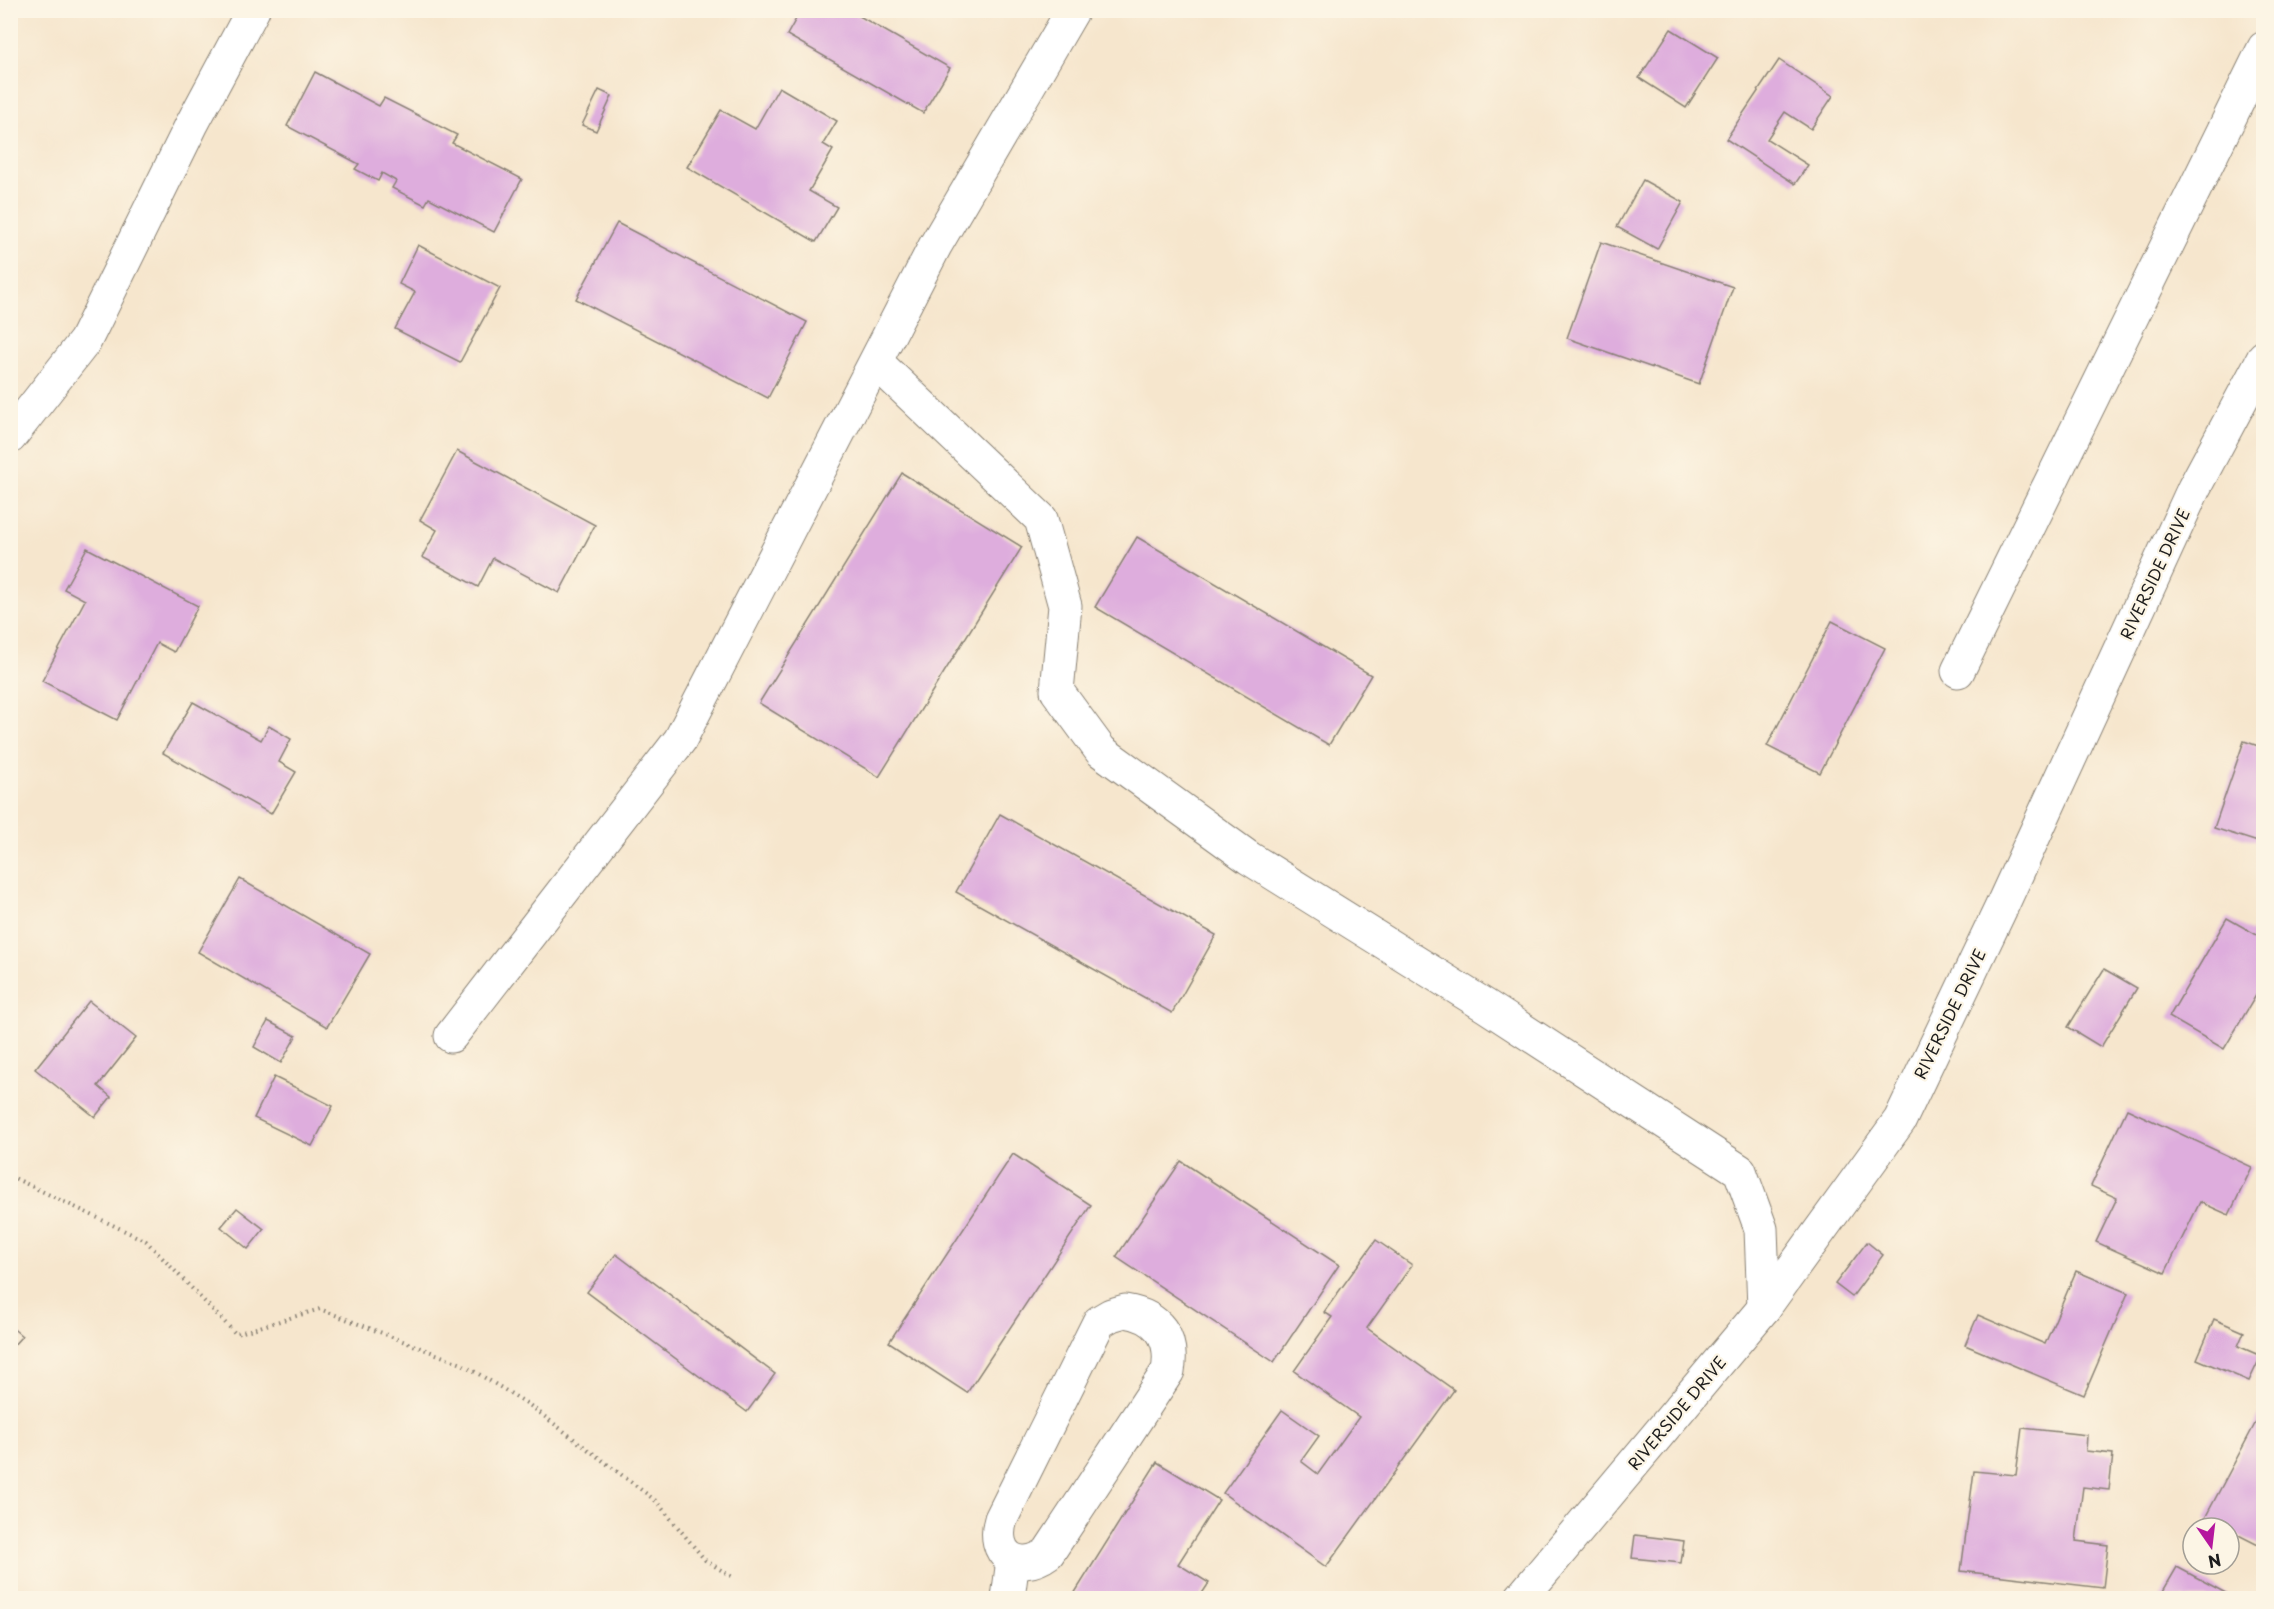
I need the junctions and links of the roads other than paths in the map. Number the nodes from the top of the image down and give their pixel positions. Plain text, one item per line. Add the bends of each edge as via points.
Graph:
1 (253, 10) edge
2 (1073, 10) edge
3 (2264, 48) edge
4 (2264, 357) edge
5 (876, 362) junction
6 (10, 437) edge
7 (1958, 671) dead end
8 (451, 1036) dead end
9 (1764, 1308) junction
10 (1012, 1560) junction
11 (1008, 1599) edge
12 (1521, 1599) edge

1 - 6 street via 85,341
2 - 5 street via 935,246
3 - 7 street
4 - 9 street, RIVERSIDE DRIVE via 2194,488 1900,1120
5 - 8 street via 681,740
5 - 9 street via 1041,519 1065,606 1057,691 1101,751 1249,858 1740,1171 1761,1229
9 - 12 street, RIVERSIDE DRIVE
10 - 10 street via 998,1542 1001,1519 1099,1322 1125,1311 1150,1318 1169,1341 1168,1371 1048,1553 1031,1562
10 - 11 street

